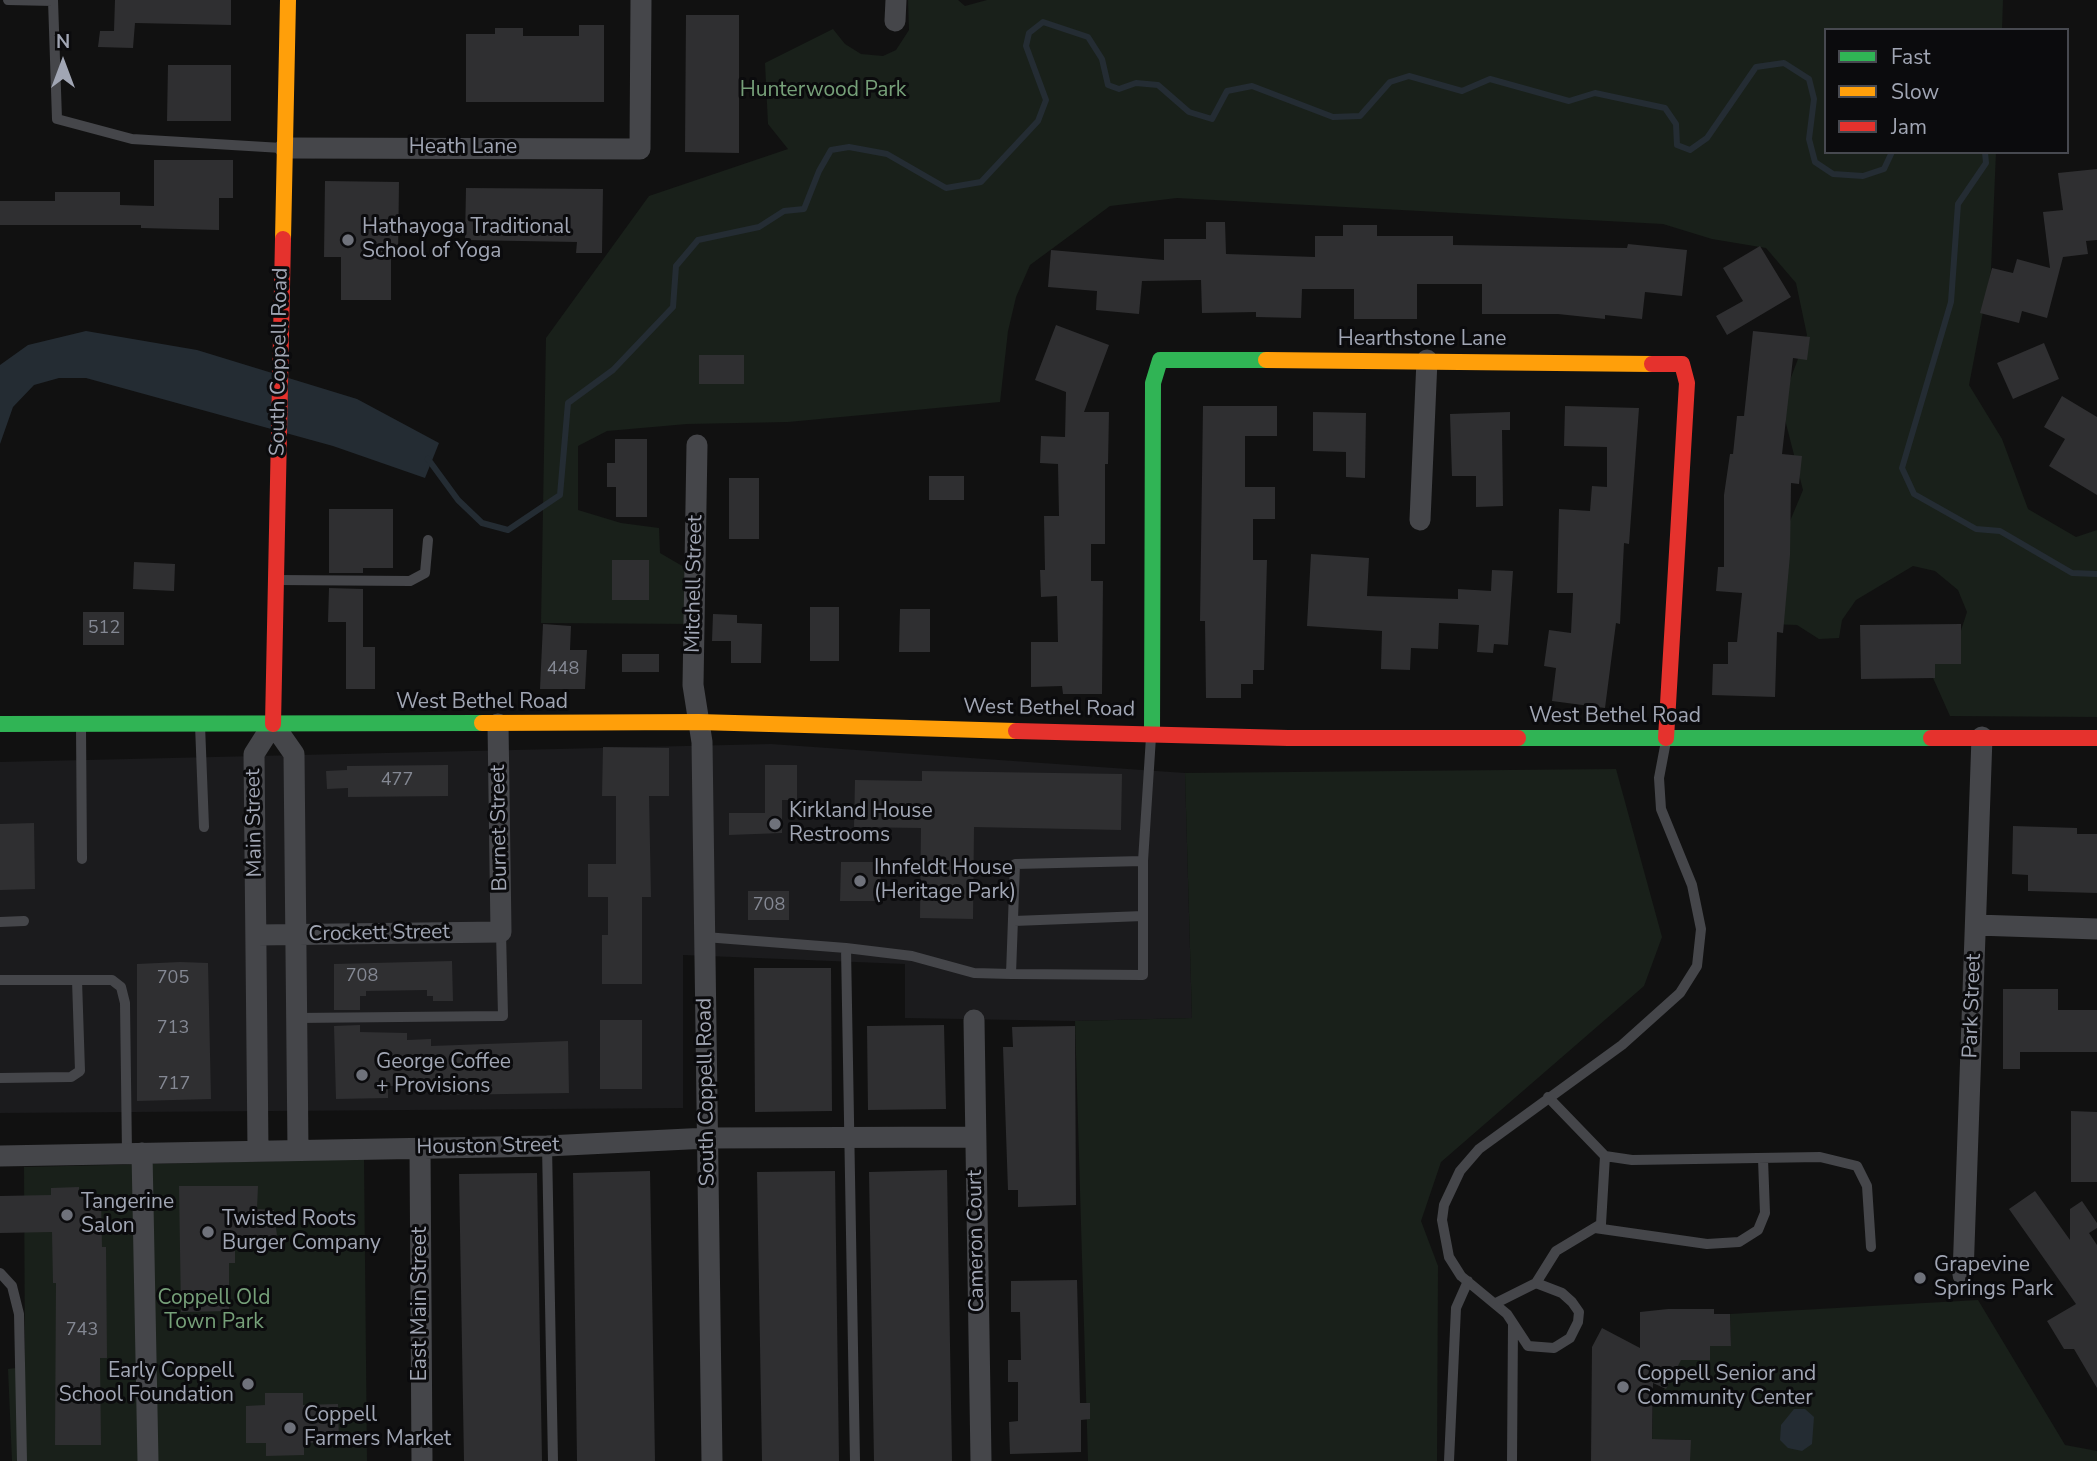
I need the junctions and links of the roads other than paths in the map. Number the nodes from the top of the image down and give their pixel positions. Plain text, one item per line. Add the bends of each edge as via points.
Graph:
1 (8, 0) edge
2 (53, 0) edge
3 (288, 0) edge
4 (641, 0) edge
5 (285, 148) junction
6 (1427, 360) junction
7 (697, 445) dead end
8 (1420, 520) dead end
9 (428, 540) dead end
10 (275, 580) junction
11 (699, 722) junction
12 (0, 724) edge
13 (81, 724) junction
14 (273, 724) junction
15 (498, 724) junction
16 (200, 725) junction
17 (1152, 733) junction
18 (1982, 737) junction
19 (1666, 738) junction
20 (2097, 738) edge
21 (204, 827) dead end
22 (82, 859) dead end
23 (1143, 861) junction
24 (1143, 916) junction
25 (24, 921) dead end
26 (1014, 921) junction
27 (0, 922) edge
28 (1976, 925) junction
29 (2097, 929) edge
30 (501, 932) junction
31 (257, 935) junction
32 (295, 936) junction
33 (705, 937) junction
34 (846, 948) junction
35 (1011, 974) junction
36 (0, 980) edge
37 (77, 980) junction
38 (296, 1017) junction
39 (974, 1020) dead end
40 (0, 1078) edge
41 (1548, 1097) junction
42 (975, 1137) junction
43 (708, 1138) junction
44 (851, 1139) junction
45 (547, 1146) junction
46 (420, 1148) junction
47 (258, 1150) junction
48 (298, 1150) junction
49 (135, 1154) junction
50 (0, 1156) edge
51 (1605, 1156) junction
52 (1763, 1159) junction
53 (1595, 1228) junction
54 (1871, 1247) dead end
55 (0, 1273) edge
56 (1963, 1275) dead end
57 (1468, 1281) junction
58 (1536, 1283) junction
59 (1496, 1303) junction
60 (1513, 1324) junction
61 (22, 1461) edge
62 (148, 1461) edge
63 (422, 1461) edge
64 (553, 1461) edge
65 (712, 1461) edge
66 (855, 1461) edge
67 (981, 1461) edge
68 (1449, 1461) edge
69 (1512, 1461) edge

1 - 2 lane
2 - 5 lane via 57,118 132,139
3 - 5 main road, South Coppell Road
4 - 5 street, Heath Lane via 640,149
5 - 10 main road, South Coppell Road
6 - 8 street
6 - 17 main road, Hearthstone Lane via 1160,360 1153,383
6 - 19 main road, Hearthstone Lane via 1682,364 1687,383
7 - 11 street, Mitchell Street via 693,685
9 - 10 lane via 425,573 410,581
10 - 14 main road, South Coppell Road
11 - 15 main road, West Bethel Road
11 - 17 main road, West Bethel Road
11 - 33 street, South Coppell Road
12 - 13 main road, West Bethel Road
13 - 16 main road, West Bethel Road
13 - 22 lane
14 - 15 main road, West Bethel Road
14 - 16 main road, West Bethel Road
14 - 31 street, Main Street via 254,754
14 - 32 street, Main Street via 294,754
15 - 30 street, Burnet Street
16 - 21 lane
17 - 19 main road, West Bethel Road via 1288,738
17 - 23 lane
18 - 19 main road, West Bethel Road
18 - 20 main road, West Bethel Road
18 - 28 street, Park Street
19 - 41 lane via 1659,778 1661,809 1692,885 1701,929 1698,966 1681,992 1622,1045
23 - 24 lane
23 - 26 lane via 1015,864
24 - 26 lane
24 - 35 lane via 1143,975
25 - 27 lane
26 - 35 lane
28 - 29 street
28 - 56 street, Park Street
30 - 32 street, Crockett Street
30 - 38 lane via 503,1016
31 - 32 street, Crockett Street
31 - 47 street, Main Street
32 - 38 street, Main Street
33 - 34 lane
33 - 43 street, South Coppell Road
34 - 35 lane via 912,956 974,973
34 - 44 lane
36 - 37 lane
37 - 40 lane via 80,1071 71,1077
37 - 49 lane via 112,980 121,987
38 - 48 street, Main Street
39 - 42 street, Cameron Court
41 - 51 lane
41 - 57 lane via 1479,1149 1450,1191 1442,1220 1444,1240 1449,1256
42 - 44 street, Houston Street
42 - 67 street, Cameron Court
43 - 44 street, Houston Street
43 - 45 street, Houston Street
43 - 65 street, South Coppell Road
44 - 66 lane
45 - 46 street, Houston Street
45 - 64 lane
46 - 48 street, Houston Street
46 - 63 street, East Main Street
47 - 48 street, Houston Street
47 - 49 street, Houston Street
49 - 50 street, Houston Street
49 - 62 street
51 - 52 lane
51 - 53 lane via 1601,1224
52 - 53 lane via 1765,1213 1758,1230 1739,1242 1707,1244
52 - 54 lane via 1820,1157 1857,1167 1867,1186
53 - 58 lane via 1556,1251
55 - 61 lane via 12,1286 19,1314
57 - 59 lane
57 - 68 lane via 1455,1308
58 - 59 lane
58 - 60 lane via 1562,1293 1579,1312 1570,1338 1554,1348 1528,1346
59 - 60 lane
60 - 69 lane

